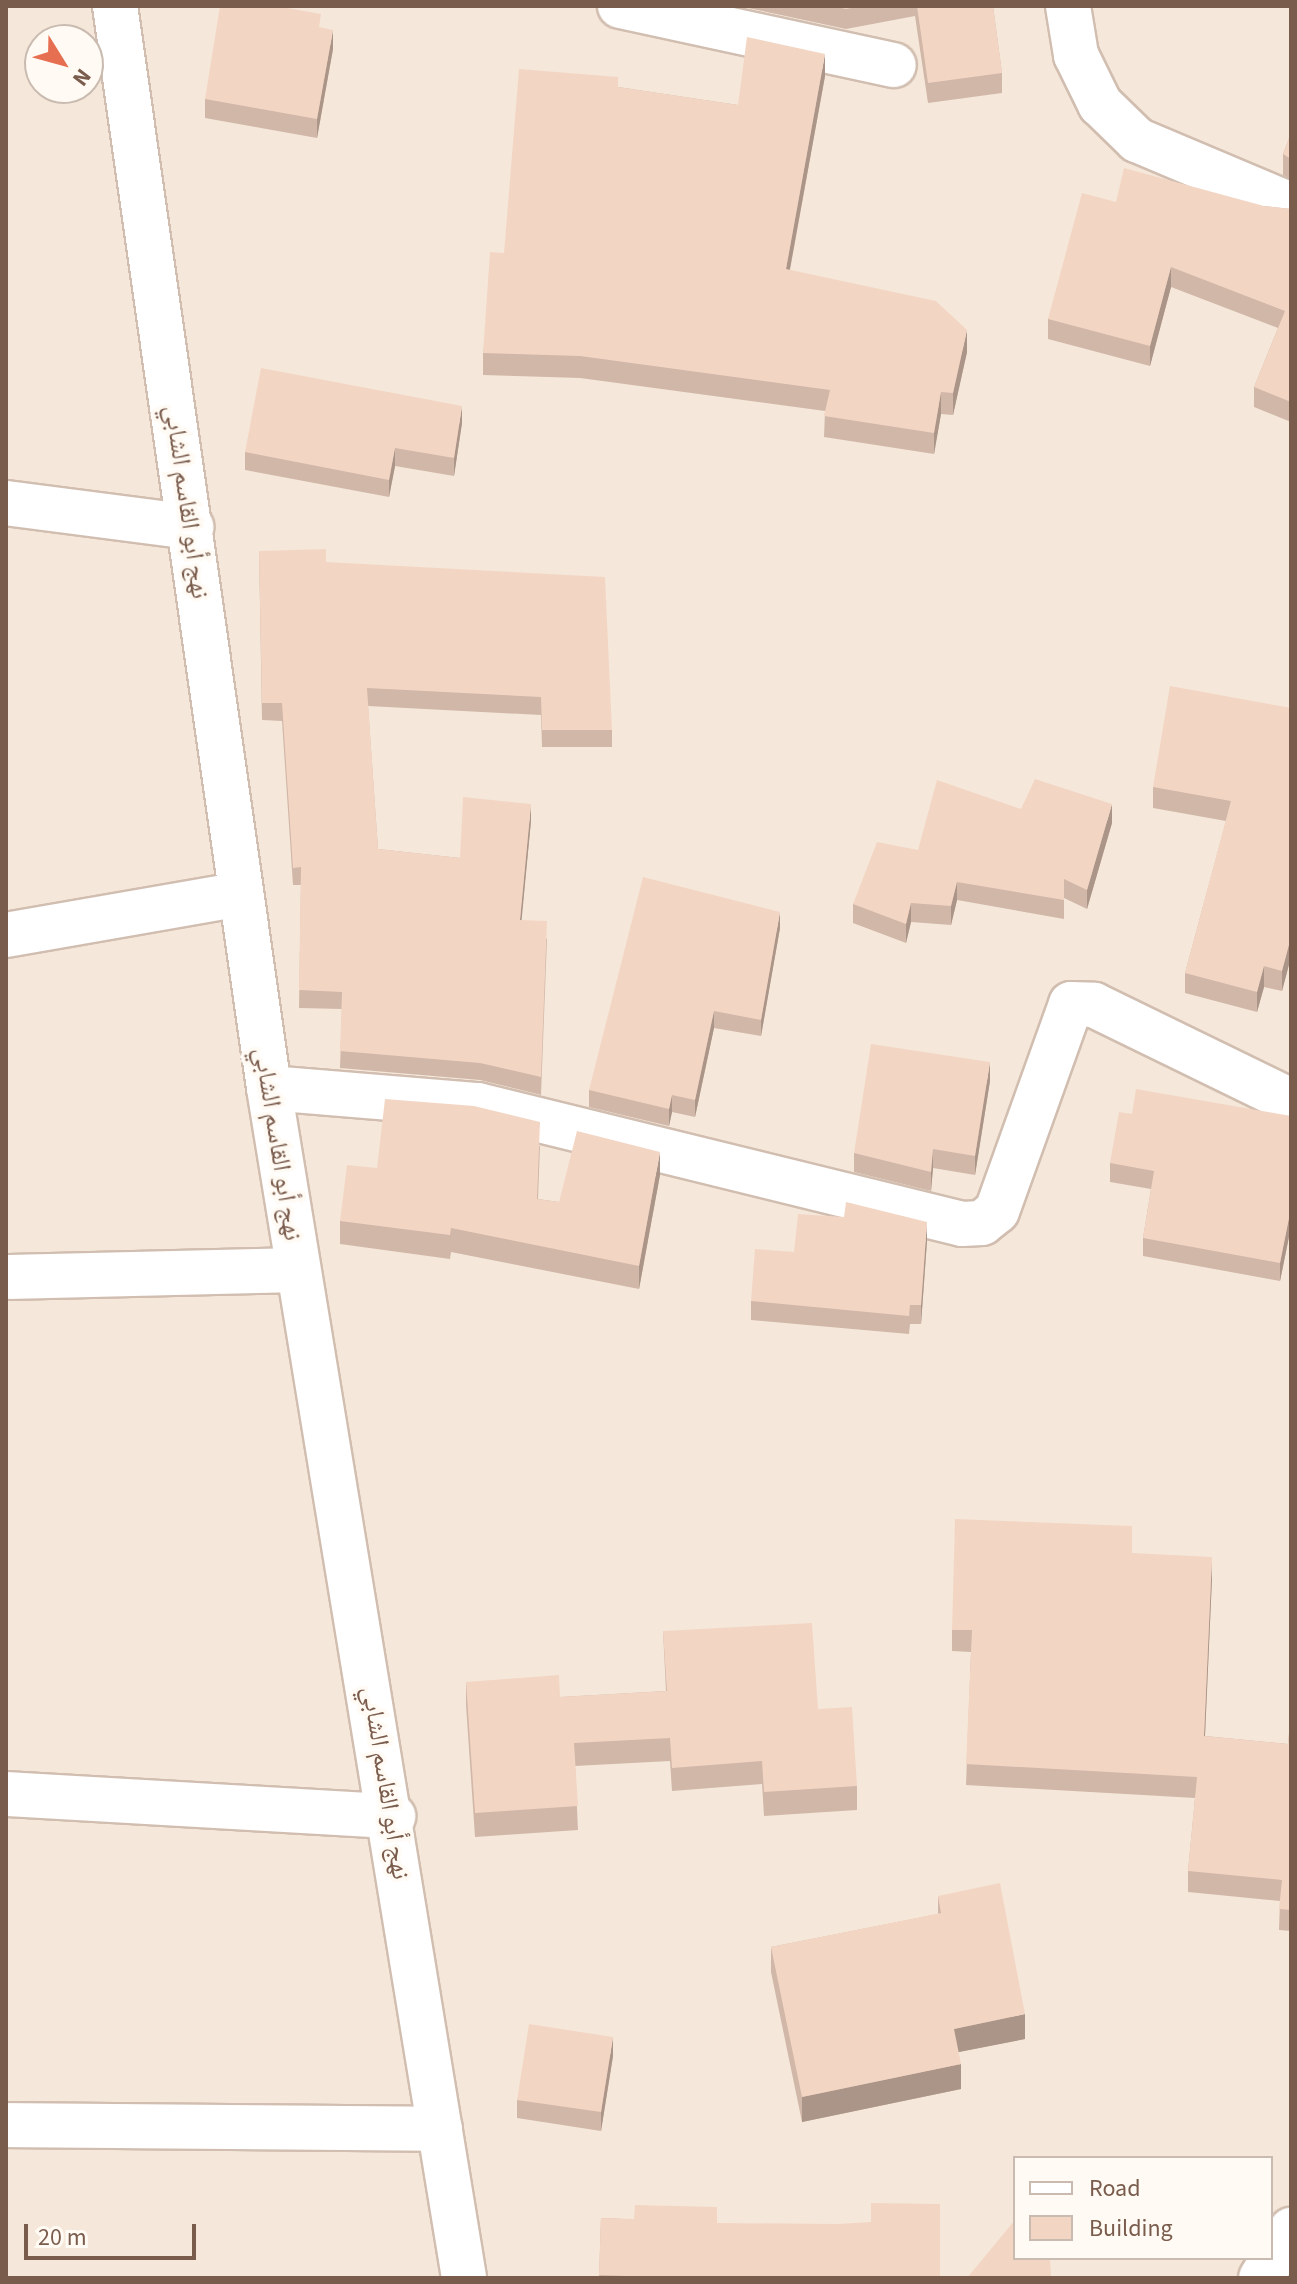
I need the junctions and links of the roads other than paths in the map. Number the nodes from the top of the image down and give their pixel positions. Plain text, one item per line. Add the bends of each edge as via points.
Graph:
1 (115, 6) edge
2 (620, 6) edge
3 (1068, 6) edge
4 (894, 65) dead end
5 (1291, 205) edge
6 (6, 503) edge
7 (191, 527) junction
8 (240, 894) junction
9 (6, 935) edge
10 (269, 1088) junction
11 (1291, 1101) edge
12 (298, 1270) junction
13 (10, 1277) dead end
14 (6, 1794) edge
15 (393, 1816) junction
16 (6, 2125) edge
17 (440, 2129) junction
18 (1291, 2230) edge
19 (1273, 2259) edge
20 (1272, 2260) edge
21 (464, 2278) edge
22 (1261, 2278) edge

1 - 7 street, نهج أبو القاسم الشابي
2 - 4 street
3 - 5 street via 1076,55 1100,104 1137,140
6 - 7 street
7 - 8 street, نهج أبو القاسم الشابي
8 - 9 street
8 - 10 street, نهج أبو القاسم الشابي
10 - 11 street via 478,1105 962,1224 982,1223 997,1211 1071,1004 1094,1005
10 - 12 street, نهج أبو القاسم الشابي
12 - 13 street
12 - 15 street, نهج أبو القاسم الشابي
14 - 15 street
15 - 17 street, نهج أبو القاسم الشابي
16 - 17 street
17 - 21 street, نهج أبو القاسم الشابي
18 - 19 street
20 - 22 street

